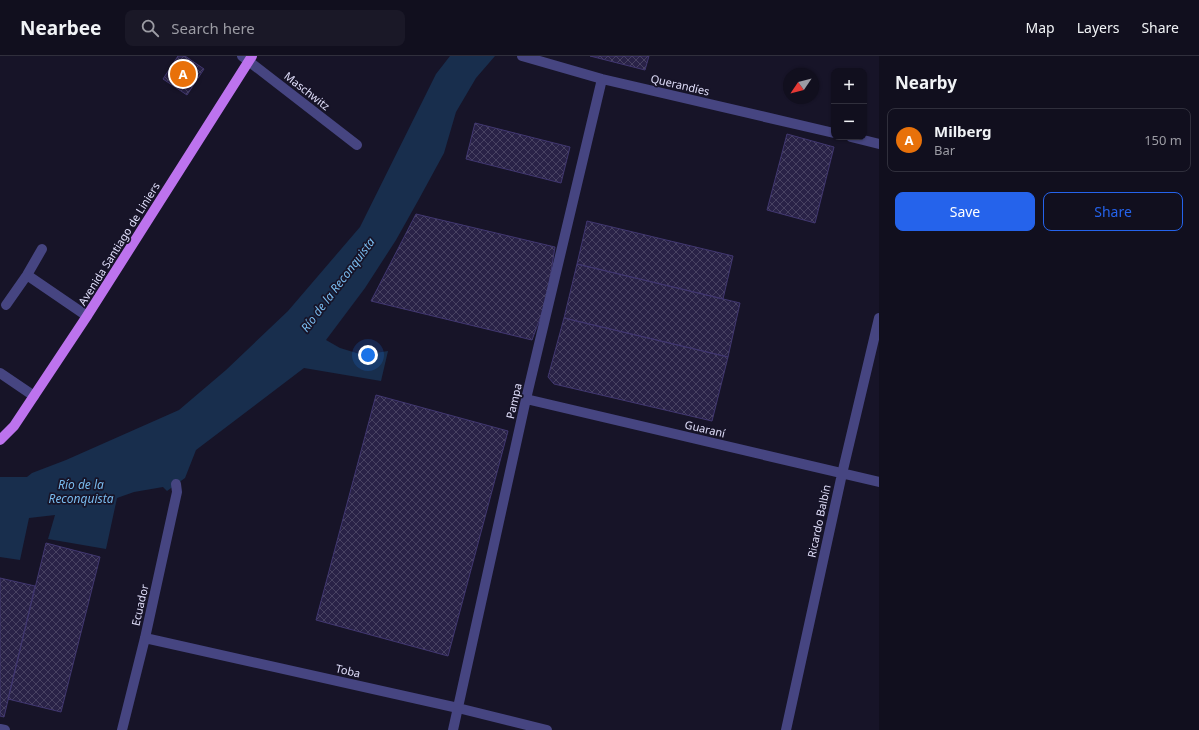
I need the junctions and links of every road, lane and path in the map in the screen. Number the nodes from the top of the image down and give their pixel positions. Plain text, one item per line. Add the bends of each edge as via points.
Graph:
1 (522, 56) edge
2 (247, 58) edge
3 (536, 58) edge
4 (602, 79) junction
5 (831, 132) edge
6 (863, 140) edge
7 (879, 144) edge
8 (357, 145) dead end
9 (42, 249) dead end
10 (28, 275) junction
11 (6, 305) dead end
12 (87, 316) junction
13 (879, 318) edge
14 (0, 373) edge
15 (34, 396) junction
16 (526, 399) junction
17 (0, 440) edge
18 (842, 474) junction
19 (879, 482) edge
20 (176, 484) dead end
21 (145, 638) junction
22 (458, 708) junction
23 (0, 729) edge
24 (5, 730) edge
25 (122, 730) edge
26 (453, 730) edge
27 (546, 730) edge
28 (786, 730) edge

1 - 3 street, Querandíes
2 - 8 street, Maschwitz
2 - 12 main road, Avenida Santiago de Liniers
3 - 4 street, Querandíes
4 - 5 street, Querandíes
4 - 16 street, Pampa
6 - 7 street
9 - 10 street
10 - 11 street
10 - 12 street
12 - 15 main road, Avenida Santiago de Liniers
13 - 18 street, Ricardo Balbín
14 - 15 street
15 - 17 main road, Avenida Santiago de Liniers via 14,426
16 - 18 street, Guaraní
16 - 22 street, Pampa
18 - 19 street, Guaraní
18 - 28 street, Ricardo Balbín
20 - 21 street, Ecuador via 177,492
21 - 22 street, Toba
21 - 25 street, Ecuador
22 - 26 street, Pampa
22 - 27 street, Toba
23 - 24 street

